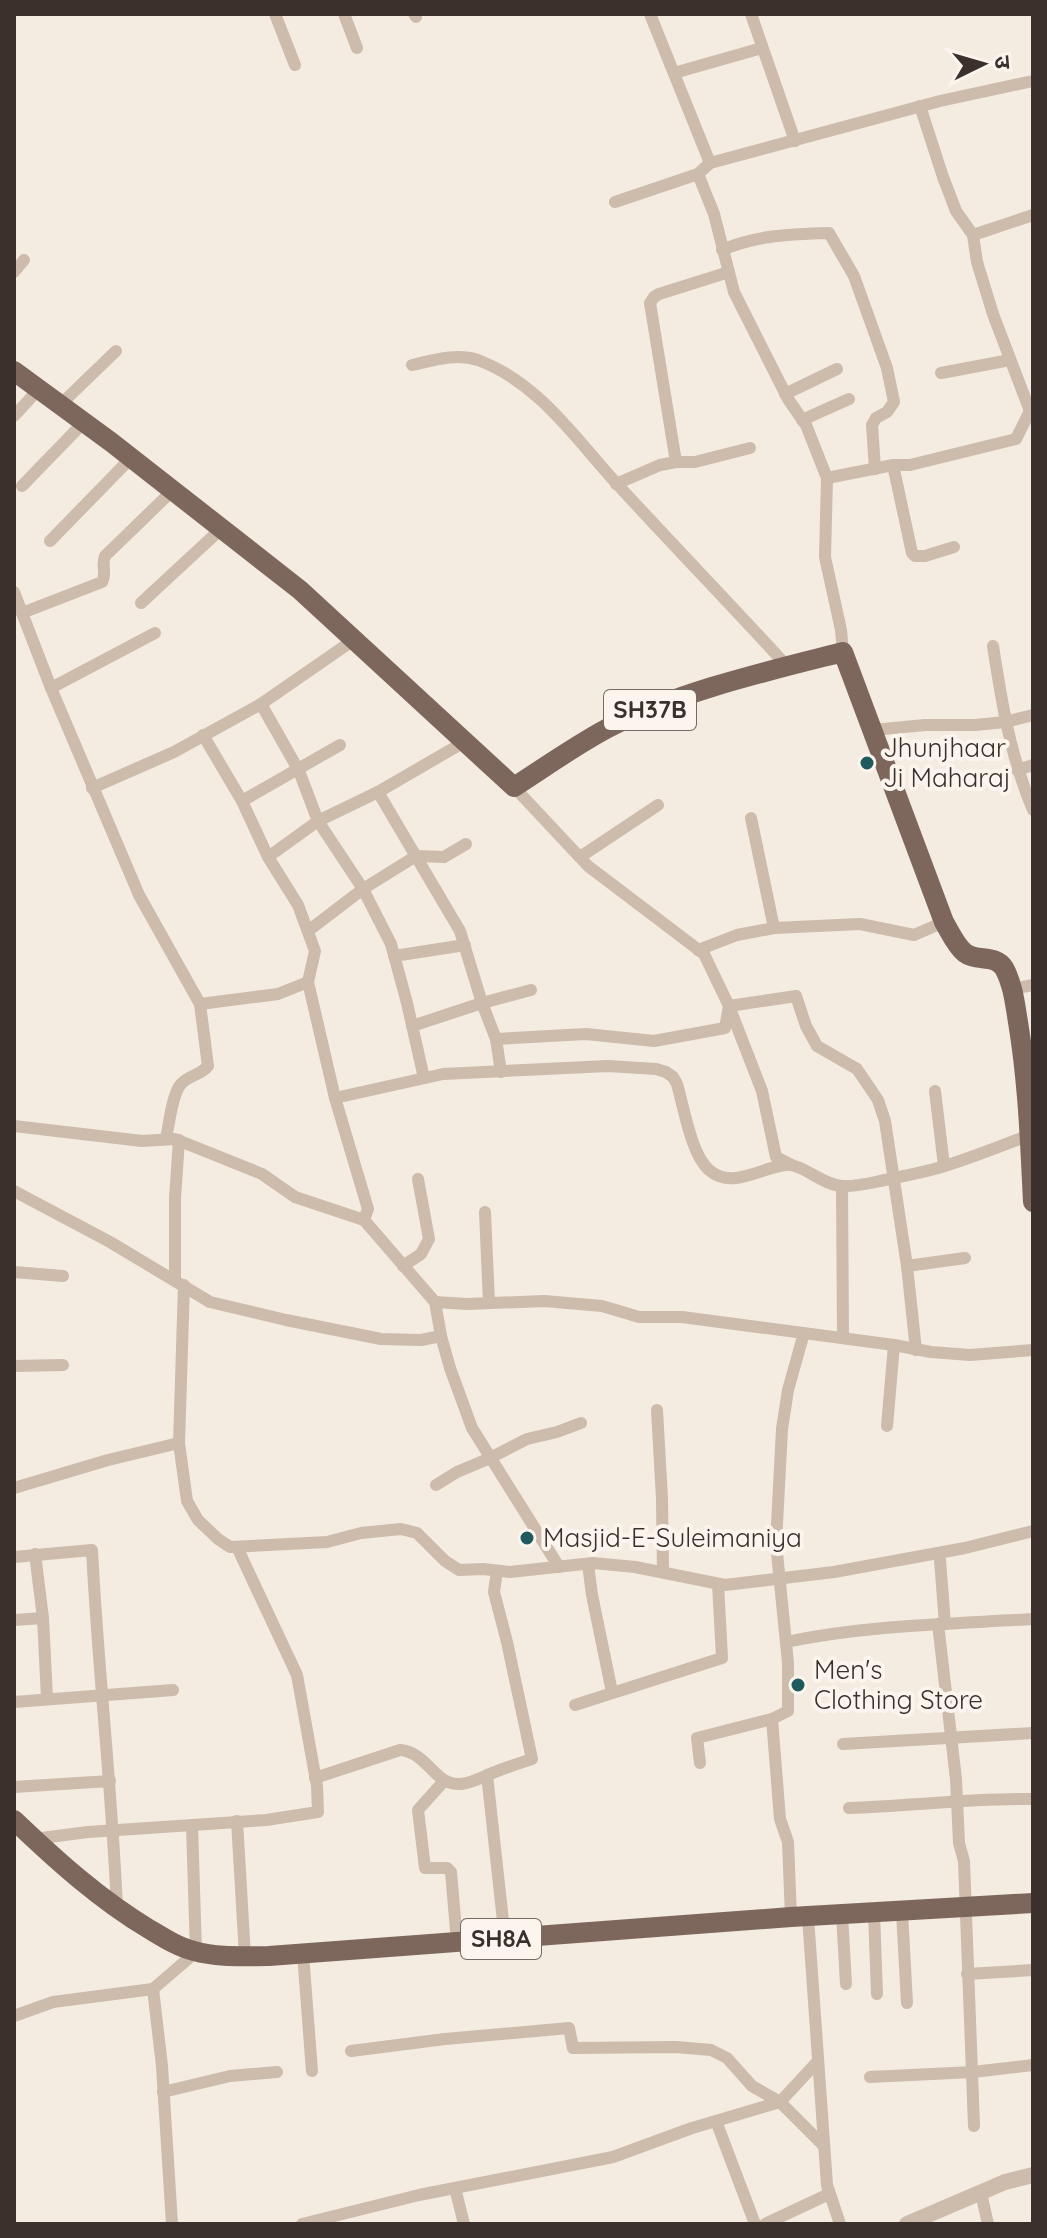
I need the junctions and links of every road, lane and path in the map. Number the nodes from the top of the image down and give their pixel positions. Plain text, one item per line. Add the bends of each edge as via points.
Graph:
1 (275, 14) edge
2 (344, 14) edge
3 (650, 14) edge
4 (751, 14) edge
5 (357, 48) dead end
6 (762, 48) junction
7 (295, 65) dead end
8 (674, 73) junction
9 (1033, 81) edge
10 (920, 106) junction
11 (795, 141) junction
12 (710, 163) junction
13 (698, 174) junction
14 (615, 202) dead end
15 (1033, 215) edge
16 (973, 235) junction
17 (722, 250) junction
18 (24, 260) dead end
19 (14, 272) edge
20 (729, 272) junction
21 (116, 351) dead end
22 (1010, 360) junction
23 (412, 365) dead end
24 (837, 369) dead end
25 (14, 371) edge
26 (941, 373) dead end
27 (39, 389) junction
28 (785, 394) junction
29 (849, 399) dead end
30 (60, 405) junction
31 (1032, 411) edge
32 (14, 416) edge
33 (802, 420) junction
34 (84, 422) junction
35 (750, 448) dead end
36 (131, 458) junction
37 (676, 462) junction
38 (893, 465) junction
39 (875, 469) junction
40 (827, 478) junction
41 (616, 484) junction
42 (22, 486) dead end
43 (172, 491) junction
44 (222, 528) junction
45 (50, 541) dead end
46 (954, 547) dead end
47 (14, 592) edge
48 (141, 603) dead end
49 (22, 613) junction
50 (155, 633) dead end
51 (355, 639) junction
52 (993, 646) dead end
53 (843, 652) junction
54 (787, 666) junction
55 (51, 688) junction
56 (261, 704) junction
57 (1033, 715) edge
58 (1005, 722) junction
59 (873, 730) junction
60 (203, 735) junction
61 (466, 741) junction
62 (340, 745) dead end
63 (1033, 765) edge
64 (297, 768) junction
65 (1017, 770) junction
66 (514, 787) junction
67 (92, 788) junction
68 (378, 792) junction
69 (242, 801) junction
70 (658, 805) dead end
71 (1033, 810) edge
72 (751, 818) dead end
73 (318, 821) junction
74 (466, 844) dead end
75 (416, 856) junction
76 (268, 857) junction
77 (580, 857) junction
78 (363, 889) junction
79 (944, 922) junction
80 (774, 928) junction
81 (308, 931) junction
82 (465, 945) junction
83 (698, 950) junction
84 (394, 956) junction
85 (308, 982) junction
86 (1033, 985) edge
87 (1012, 989) junction
88 (531, 990) dead end
89 (482, 1003) junction
90 (200, 1004) junction
91 (729, 1006) junction
92 (412, 1026) junction
93 (496, 1039) junction
94 (501, 1072) junction
95 (424, 1078) junction
96 (935, 1091) dead end
97 (335, 1098) junction
98 (14, 1126) edge
99 (1032, 1134) edge
100 (172, 1140) junction
101 (792, 1166) junction
102 (944, 1166) junction
103 (892, 1178) junction
104 (418, 1179) dead end
105 (842, 1186) junction
106 (14, 1191) edge
107 (1033, 1202) edge
108 (485, 1212) dead end
109 (364, 1220) junction
110 (965, 1258) dead end
111 (403, 1266) junction
112 (907, 1266) junction
113 (14, 1272) edge
114 (63, 1276) dead end
115 (179, 1282) junction
116 (435, 1302) junction
117 (489, 1303) junction
118 (804, 1333) junction
119 (441, 1336) junction
120 (843, 1338) junction
121 (894, 1345) junction
122 (916, 1350) junction
123 (1033, 1350) edge
124 (63, 1365) dead end
125 (14, 1366) edge
126 (657, 1410) dead end
127 (581, 1423) dead end
128 (887, 1426) dead end
129 (179, 1443) junction
130 (490, 1458) junction
131 (436, 1485) dead end
132 (14, 1488) edge
133 (1033, 1531) edge
134 (237, 1547) junction
135 (35, 1554) junction
136 (14, 1557) edge
137 (940, 1560) dead end
138 (588, 1564) junction
139 (559, 1567) junction
140 (497, 1571) junction
141 (663, 1572) junction
142 (779, 1579) junction
143 (718, 1584) junction
144 (43, 1618) junction
145 (1033, 1619) edge
146 (14, 1620) edge
147 (942, 1624) junction
148 (786, 1642) junction
149 (173, 1690) dead end
150 (612, 1692) junction
151 (102, 1695) junction
152 (47, 1698) junction
153 (14, 1702) edge
154 (575, 1705) dead end
155 (772, 1719) junction
156 (1033, 1733) edge
157 (952, 1738) junction
158 (843, 1744) dead end
159 (700, 1763) dead end
160 (487, 1775) junction
161 (315, 1778) junction
162 (110, 1781) junction
163 (444, 1781) junction
164 (14, 1787) edge
165 (1033, 1799) edge
166 (956, 1802) junction
167 (849, 1808) dead end
168 (14, 1820) edge
169 (237, 1821) junction
170 (192, 1825) junction
171 (113, 1831) junction
172 (34, 1839) junction
173 (1033, 1903) edge
174 (117, 1909) junction
175 (965, 1909) junction
176 (902, 1912) junction
177 (874, 1913) junction
178 (842, 1915) junction
179 (800, 1917) junction
180 (505, 1939) junction
181 (457, 1942) junction
182 (196, 1952) junction
183 (303, 1954) junction
184 (245, 1956) junction
185 (1033, 1970) edge
186 (967, 1974) junction
187 (846, 1984) dead end
188 (153, 1989) junction
189 (877, 1994) dead end
190 (907, 2003) dead end
191 (14, 2016) edge
192 (351, 2051) dead end
193 (818, 2061) junction
194 (1033, 2065) edge
195 (312, 2071) dead end
196 (277, 2072) dead end
197 (973, 2072) junction
198 (870, 2077) dead end
199 (163, 2092) junction
200 (780, 2102) junction
201 (716, 2121) junction
202 (974, 2126) dead end
203 (824, 2146) junction
204 (1033, 2175) edge
205 (455, 2188) junction
206 (981, 2193) junction
207 (829, 2194) junction
208 (172, 2224) edge
209 (302, 2224) edge
210 (464, 2224) edge
211 (755, 2224) edge
212 (765, 2224) edge
213 (840, 2224) edge
214 (907, 2224) edge
215 (988, 2224) edge

1 - 7 street
2 - 5 street
3 - 8 street
4 - 6 street
6 - 8 street
6 - 11 street
8 - 12 street
9 - 10 street
10 - 11 street
10 - 16 street via 956,211
11 - 12 street
12 - 13 street
13 - 14 street
13 - 17 street
15 - 16 street
16 - 22 street
17 - 20 street
17 - 39 street via 785,234 829,233 854,276 894,402 872,425
18 - 19 street
20 - 28 street
20 - 37 street via 659,294 650,303
21 - 30 street
22 - 26 street
22 - 31 street
23 - 41 street via 462,357 506,375 553,410
24 - 28 street
25 - 27 main road
27 - 30 main road
27 - 32 street
28 - 33 street
29 - 33 street
30 - 34 main road
31 - 38 street via 1016,439
33 - 40 street
34 - 36 main road
34 - 42 street
35 - 37 street
36 - 43 main road
36 - 45 street
37 - 41 street
38 - 39 street
38 - 46 street via 912,553
39 - 40 street
40 - 53 street via 825,557
41 - 54 street
43 - 44 main road
43 - 49 street via 105,556 102,582
44 - 48 street
44 - 51 main road
47 - 49 street
49 - 55 street
50 - 55 street
51 - 56 street
51 - 61 main road
52 - 58 street
53 - 54 main road, SH37B
53 - 59 main road
54 - 66 main road, SH37B via 610,727
55 - 67 street
56 - 60 street
56 - 64 street
57 - 58 street
58 - 59 street
58 - 65 street
59 - 79 main road
60 - 67 street
60 - 69 street
61 - 66 main road
61 - 68 street
62 - 64 street
63 - 65 street
64 - 69 street
64 - 73 street
65 - 71 street
66 - 77 street
67 - 90 street via 139,895
68 - 73 street
68 - 75 street
69 - 76 street
70 - 77 street
72 - 80 street
73 - 76 street
73 - 78 street
74 - 75 street via 444,857
75 - 78 street
75 - 82 street
76 - 81 street
77 - 83 street
78 - 81 street
78 - 84 street
79 - 80 street via 914,935 860,924
79 - 87 main road via 967,955 999,963
80 - 83 street
81 - 85 street via 315,951
82 - 84 street
82 - 89 street
83 - 91 street
84 - 92 street
85 - 90 street via 278,994
85 - 97 street
86 - 87 street
87 - 99 main road
88 - 89 street
89 - 92 street
89 - 93 street
90 - 100 street via 208,1066 179,1086
91 - 93 street via 725,1028 654,1041 586,1034
91 - 101 street via 762,1091 776,1157
91 - 103 street via 796,996 817,1046 857,1069 878,1100
92 - 95 street
93 - 94 street
94 - 95 street
94 - 101 street via 608,1066 666,1072 677,1084 696,1148 711,1172 733,1178
95 - 97 street
96 - 102 street
97 - 109 street via 368,1209
98 - 100 street
99 - 102 street
99 - 107 main road
100 - 109 street via 262,1174 295,1197
100 - 115 street
101 - 105 street
102 - 103 street
103 - 105 street
103 - 112 street
104 - 111 street via 429,1239 421,1254
105 - 120 street
106 - 115 street
108 - 117 street
109 - 111 street
110 - 112 street
111 - 116 street
112 - 122 street
113 - 114 street
115 - 119 street via 210,1302 354,1334 421,1340
115 - 129 street
116 - 117 street
116 - 119 street
117 - 118 street via 602,1306 639,1317 682,1317
118 - 120 street
118 - 142 street via 782,1429
119 - 130 street via 472,1428
120 - 121 street
121 - 122 street
121 - 128 street
122 - 123 street via 970,1355
124 - 125 street
126 - 141 street
127 - 130 street via 527,1439
129 - 132 street
129 - 134 street via 193,1512 218,1539
130 - 131 street
130 - 139 street
133 - 142 street via 965,1548
134 - 140 street via 327,1542 401,1529 417,1533 459,1570
134 - 161 street via 297,1675
135 - 136 street
135 - 144 street
135 - 151 street via 92,1550
137 - 147 street
138 - 139 street
138 - 141 street
138 - 150 street
139 - 140 street
140 - 160 street via 494,1592 532,1759
141 - 143 street
142 - 143 street
142 - 148 street
143 - 150 street via 722,1658
144 - 146 street
144 - 152 street
145 - 147 street
147 - 148 street
147 - 157 street
148 - 155 street via 788,1711
149 - 151 street
150 - 154 street
151 - 152 street
151 - 162 street
152 - 153 street
155 - 159 street via 697,1738
155 - 179 street via 780,1819
156 - 157 street
157 - 158 street
157 - 166 street
160 - 163 street via 470,1783
160 - 180 street
161 - 163 street via 400,1750 419,1756
161 - 169 street via 318,1812
162 - 164 street
162 - 171 street
163 - 181 street via 420,1805 418,1815 425,1868 451,1872
165 - 166 street
166 - 167 street
166 - 175 street
168 - 172 main road, SH8A
169 - 170 street
169 - 184 street
170 - 171 street
170 - 182 street
171 - 172 street
171 - 174 street
172 - 174 main road, SH8A
173 - 175 main road, SH8A
174 - 182 main road, SH8A
175 - 176 main road, SH8A
175 - 186 street
176 - 177 main road, SH8A
176 - 190 street
177 - 178 main road, SH8A
177 - 189 street
178 - 179 main road, SH8A
178 - 187 street
179 - 180 main road, SH8A
179 - 193 street
180 - 181 main road, SH8A
181 - 183 main road, SH8A
182 - 184 main road, SH8A
182 - 188 street
183 - 184 main road, SH8A
183 - 195 street
185 - 186 street
186 - 197 street
188 - 191 street via 53,2002
188 - 199 street
192 - 200 street via 569,2028 573,2048 711,2050 727,2058 752,2086
193 - 200 street
193 - 203 street
194 - 197 street
196 - 199 street via 230,2076
197 - 198 street
197 - 202 street
199 - 208 street
200 - 201 street
200 - 203 street
201 - 205 street via 613,2157
201 - 211 street
203 - 207 street
204 - 206 street
205 - 209 street
205 - 210 street
206 - 214 street
206 - 215 street
207 - 212 street
207 - 213 street

